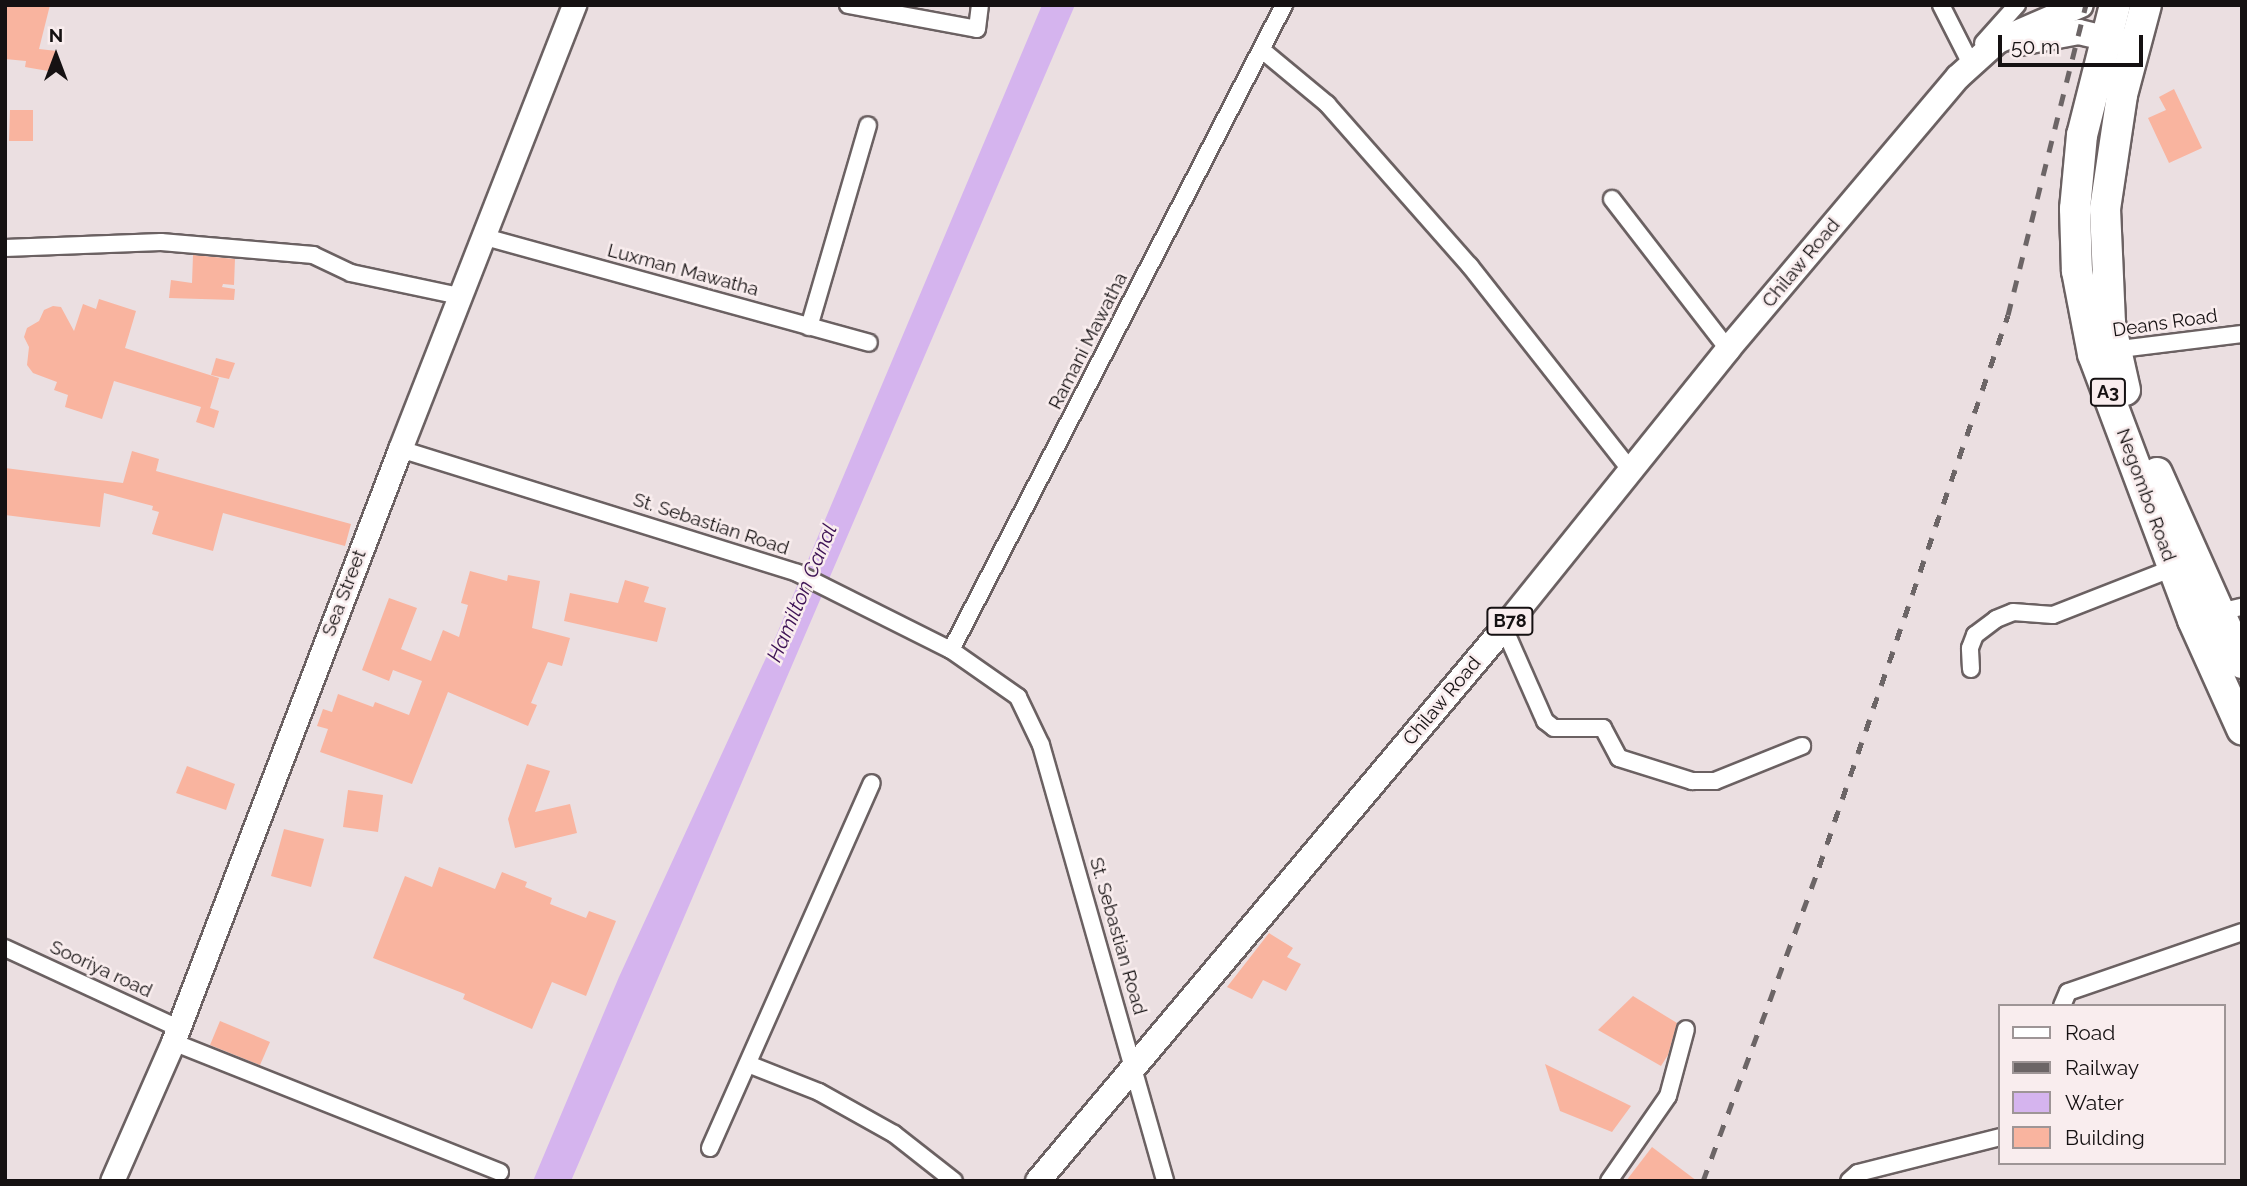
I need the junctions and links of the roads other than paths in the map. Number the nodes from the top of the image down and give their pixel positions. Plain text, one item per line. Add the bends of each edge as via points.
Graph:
1 (574, 5) edge
2 (848, 5) edge
3 (981, 5) edge
4 (1284, 5) edge
5 (1941, 5) edge
6 (2017, 5) edge
7 (2081, 5) edge
8 (2115, 5) edge
9 (2138, 7) edge
10 (902, 10) edge
11 (2105, 37) junction
12 (2133, 46) junction
13 (1262, 50) junction
14 (1974, 61) junction
15 (868, 125) dead end
16 (1612, 199) dead end
17 (485, 237) junction
18 (5, 248) edge
19 (459, 296) junction
20 (809, 327) junction
21 (2242, 334) edge
22 (869, 343) dead end
23 (1728, 349) junction
24 (2104, 352) junction
25 (400, 449) junction
26 (1632, 472) junction
27 (2173, 568) junction
28 (2218, 613) edge
29 (1504, 628) junction
30 (951, 650) junction
31 (2242, 663) edge
32 (1971, 669) dead end
33 (2242, 729) edge
34 (1802, 746) dead end
35 (872, 783) dead end
36 (2242, 932) edge
37 (5, 948) edge
38 (2063, 1004) edge
39 (1686, 1029) dead end
40 (176, 1035) junction
41 (748, 1064) junction
42 (1134, 1067) junction
43 (1998, 1138) edge
44 (710, 1149) dead end
45 (500, 1172) dead end
46 (112, 1181) edge
47 (954, 1181) edge
48 (1038, 1181) edge
49 (1165, 1181) edge
50 (1609, 1181) edge
51 (1849, 1181) edge

1 - 17 street, Sea Street
2 - 10 street
3 - 10 street via 977,29
4 - 13 street, Ramani Mawatha
5 - 14 street
6 - 14 street via 1982,43
7 - 14 main road, Chilaw Road / B78 via 1998,41
8 - 11 highway, Negombo Road / A3
9 - 12 highway, Negombo Road / A3
11 - 12 main road, Chilaw Road
11 - 14 main road, Chilaw Road / B78 via 2079,32 2027,40
11 - 24 highway, Negombo Road / A3 via 2082,135 2075,209 2077,271
12 - 24 highway, Negombo Road / A3 via 2105,209 2108,296
13 - 26 street via 1327,104 1470,266
13 - 30 street, Ramani Mawatha
14 - 23 main road, Chilaw Road / B78
15 - 20 street
16 - 23 street
17 - 19 street, Sea Street
17 - 20 street, Luxman Mawatha
18 - 19 street via 161,242 313,255 351,273
19 - 25 street, Sea Street
20 - 22 street, Luxman Mawatha
21 - 24 street, Deans Road
23 - 26 main road, Chilaw Road / B78
24 - 27 highway, Negombo Road / A3
24 - 28 highway, Negombo Road / A3 via 2123,386
25 - 30 street, St. Sebastian Road via 797,573
25 - 40 street, Sea Street
26 - 29 main road, Chilaw Road / B78
27 - 28 highway, Negombo Road / A3
27 - 32 street via 2053,614 2013,612 1996,619 1975,635
28 - 31 highway, Negombo Road / A3
28 - 33 highway, Negombo Road / A3
29 - 34 street via 1545,721 1554,728 1602,728 1619,758 1692,781 1715,781
29 - 42 main road, Chilaw Road / B78
30 - 42 street, St. Sebastian Road via 1018,697 1041,745
35 - 41 street
36 - 38 street via 2068,992
37 - 40 street, Sooriya road
39 - 50 street via 1668,1096
40 - 45 street, Sooriya road
40 - 46 street, Sea Street
41 - 44 street
41 - 47 street via 819,1092 894,1134
42 - 48 main road, Chilaw Road / B78
42 - 49 street, St. Sebastian Road
43 - 51 street via 1858,1172

